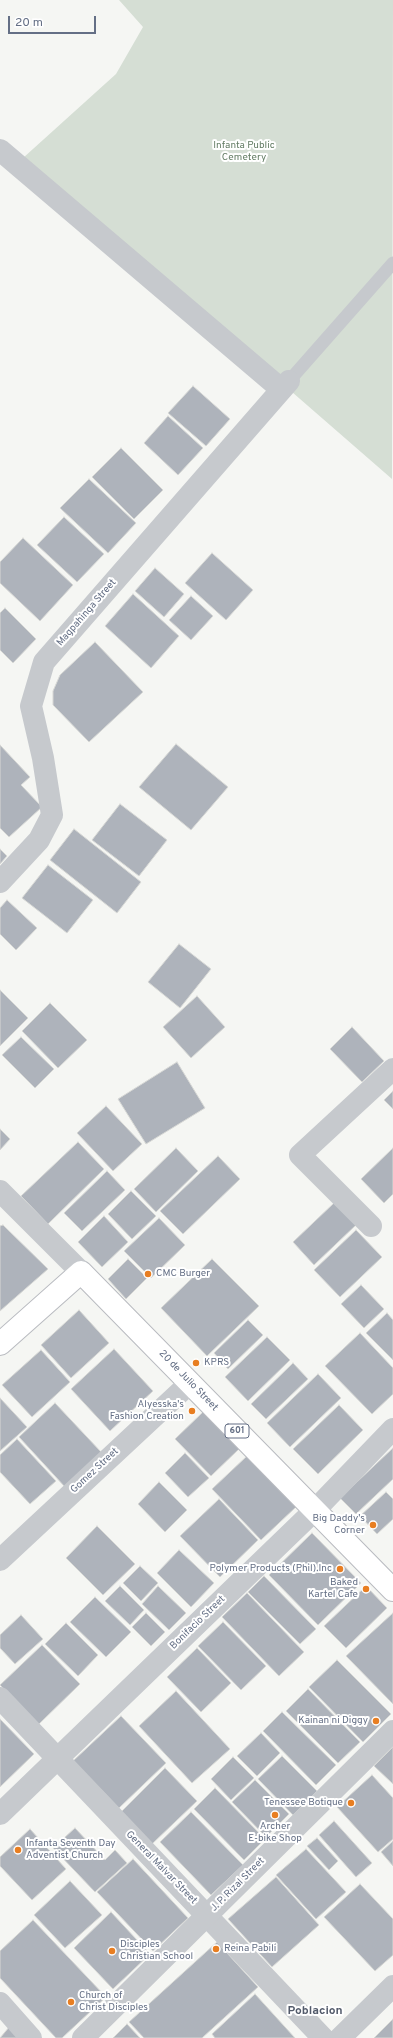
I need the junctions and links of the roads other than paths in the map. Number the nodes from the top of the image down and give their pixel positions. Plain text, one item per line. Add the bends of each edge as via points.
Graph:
1 (0, 150) edge
2 (393, 263) edge
3 (285, 385) junction
4 (0, 882) edge
5 (393, 1070) edge
6 (0, 1191) edge
7 (371, 1226) dead end
8 (81, 1272) junction
9 (0, 1344) edge
10 (190, 1382) junction
11 (393, 1429) edge
12 (315, 1510) junction
13 (0, 1560) edge
14 (393, 1590) edge
15 (0, 1698) edge
16 (393, 1731) edge
17 (57, 1758) junction
18 (0, 1814) edge
19 (207, 1916) junction
20 (393, 1986) edge
21 (0, 2003) edge
22 (31, 2038) edge
23 (83, 2038) edge
24 (323, 2038) edge
25 (340, 2038) edge

1 - 3 street
2 - 3 lane
3 - 4 street, Magpahinga Street via 44,662 31,706 52,815 39,840
5 - 7 street via 300,1155
6 - 8 street, 20 de Julio Street
8 - 9 main road
8 - 10 main road, 20 de Julio Street / 601
10 - 12 main road, 20 de Julio Street / 601
10 - 13 street, Gomez Street
11 - 12 street, Bonifacio Street
12 - 14 main road, 20 de Julio Street / 601
12 - 17 street, Bonifacio Street
15 - 17 street, General Malvar Street
16 - 19 street, J. P. Rizal Street
17 - 18 street, Bonifacio Street
17 - 19 street, General Malvar Street
19 - 23 street, J. P. Rizal Street
19 - 24 street, General Malvar Street
20 - 25 street
21 - 22 street

